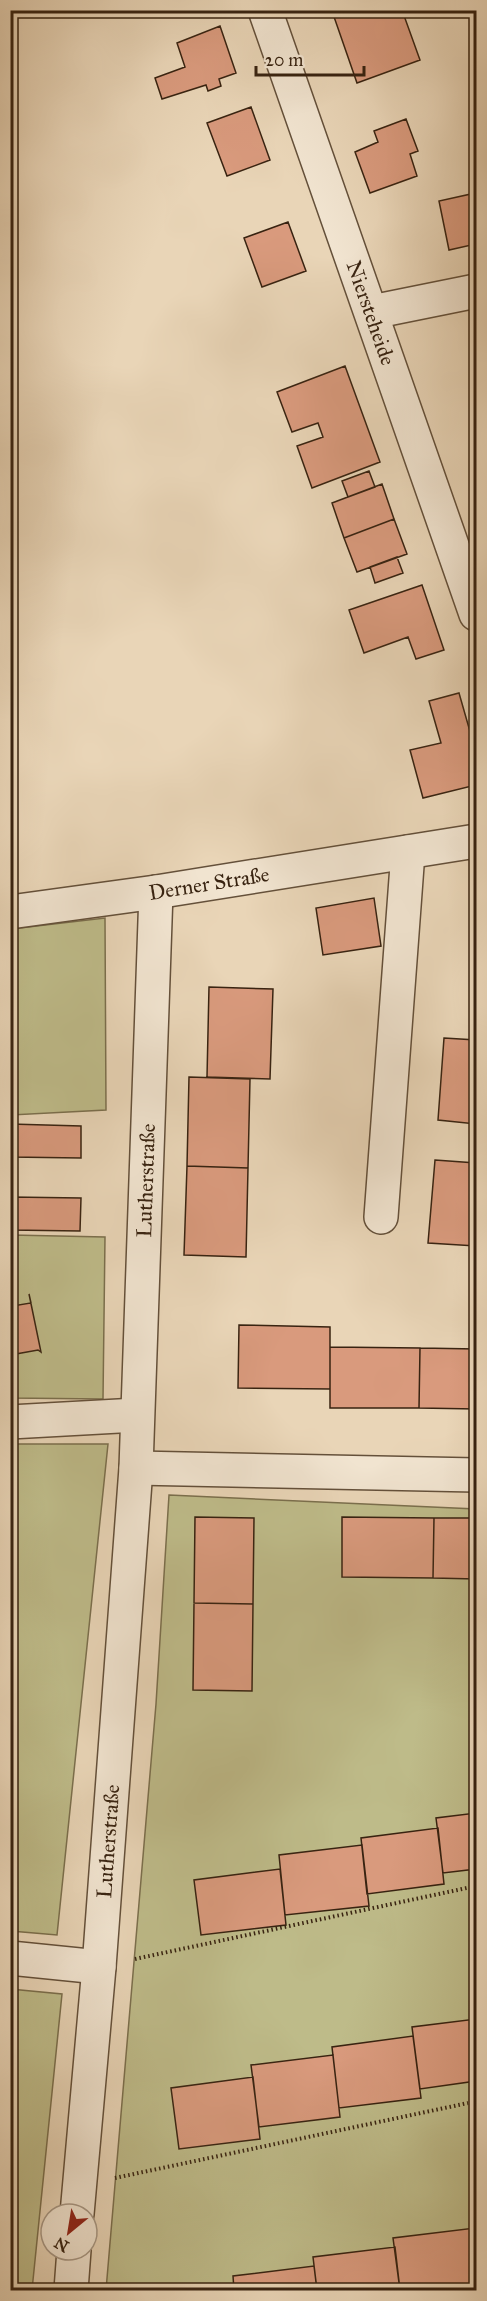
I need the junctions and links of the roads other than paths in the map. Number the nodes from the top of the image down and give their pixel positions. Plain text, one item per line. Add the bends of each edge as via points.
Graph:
1 (265, 10) edge
2 (477, 291) edge
3 (372, 312) junction
4 (477, 614) edge
5 (477, 840) edge
6 (408, 852) junction
7 (156, 892) junction
8 (10, 912) edge
9 (381, 1217) dead end
10 (137, 1416) junction
11 (10, 1422) edge
12 (135, 1468) junction
13 (477, 1474) edge
14 (10, 1958) edge
15 (99, 1967) junction
16 (78, 2200) edge
17 (73, 2262) edge
18 (71, 2290) edge

1 - 3 street, Niersteheide
2 - 3 street
3 - 4 street, Niersteheide
5 - 6 street, Derner Straße
6 - 7 street, Derner Straße
6 - 9 street
7 - 8 street, Derner Straße
7 - 10 street, Lutherstraße
10 - 11 street
10 - 12 street, Lutherstraße
12 - 13 street
12 - 15 street, Lutherstraße
14 - 15 street
15 - 16 street, Lutherstraße
17 - 18 street

